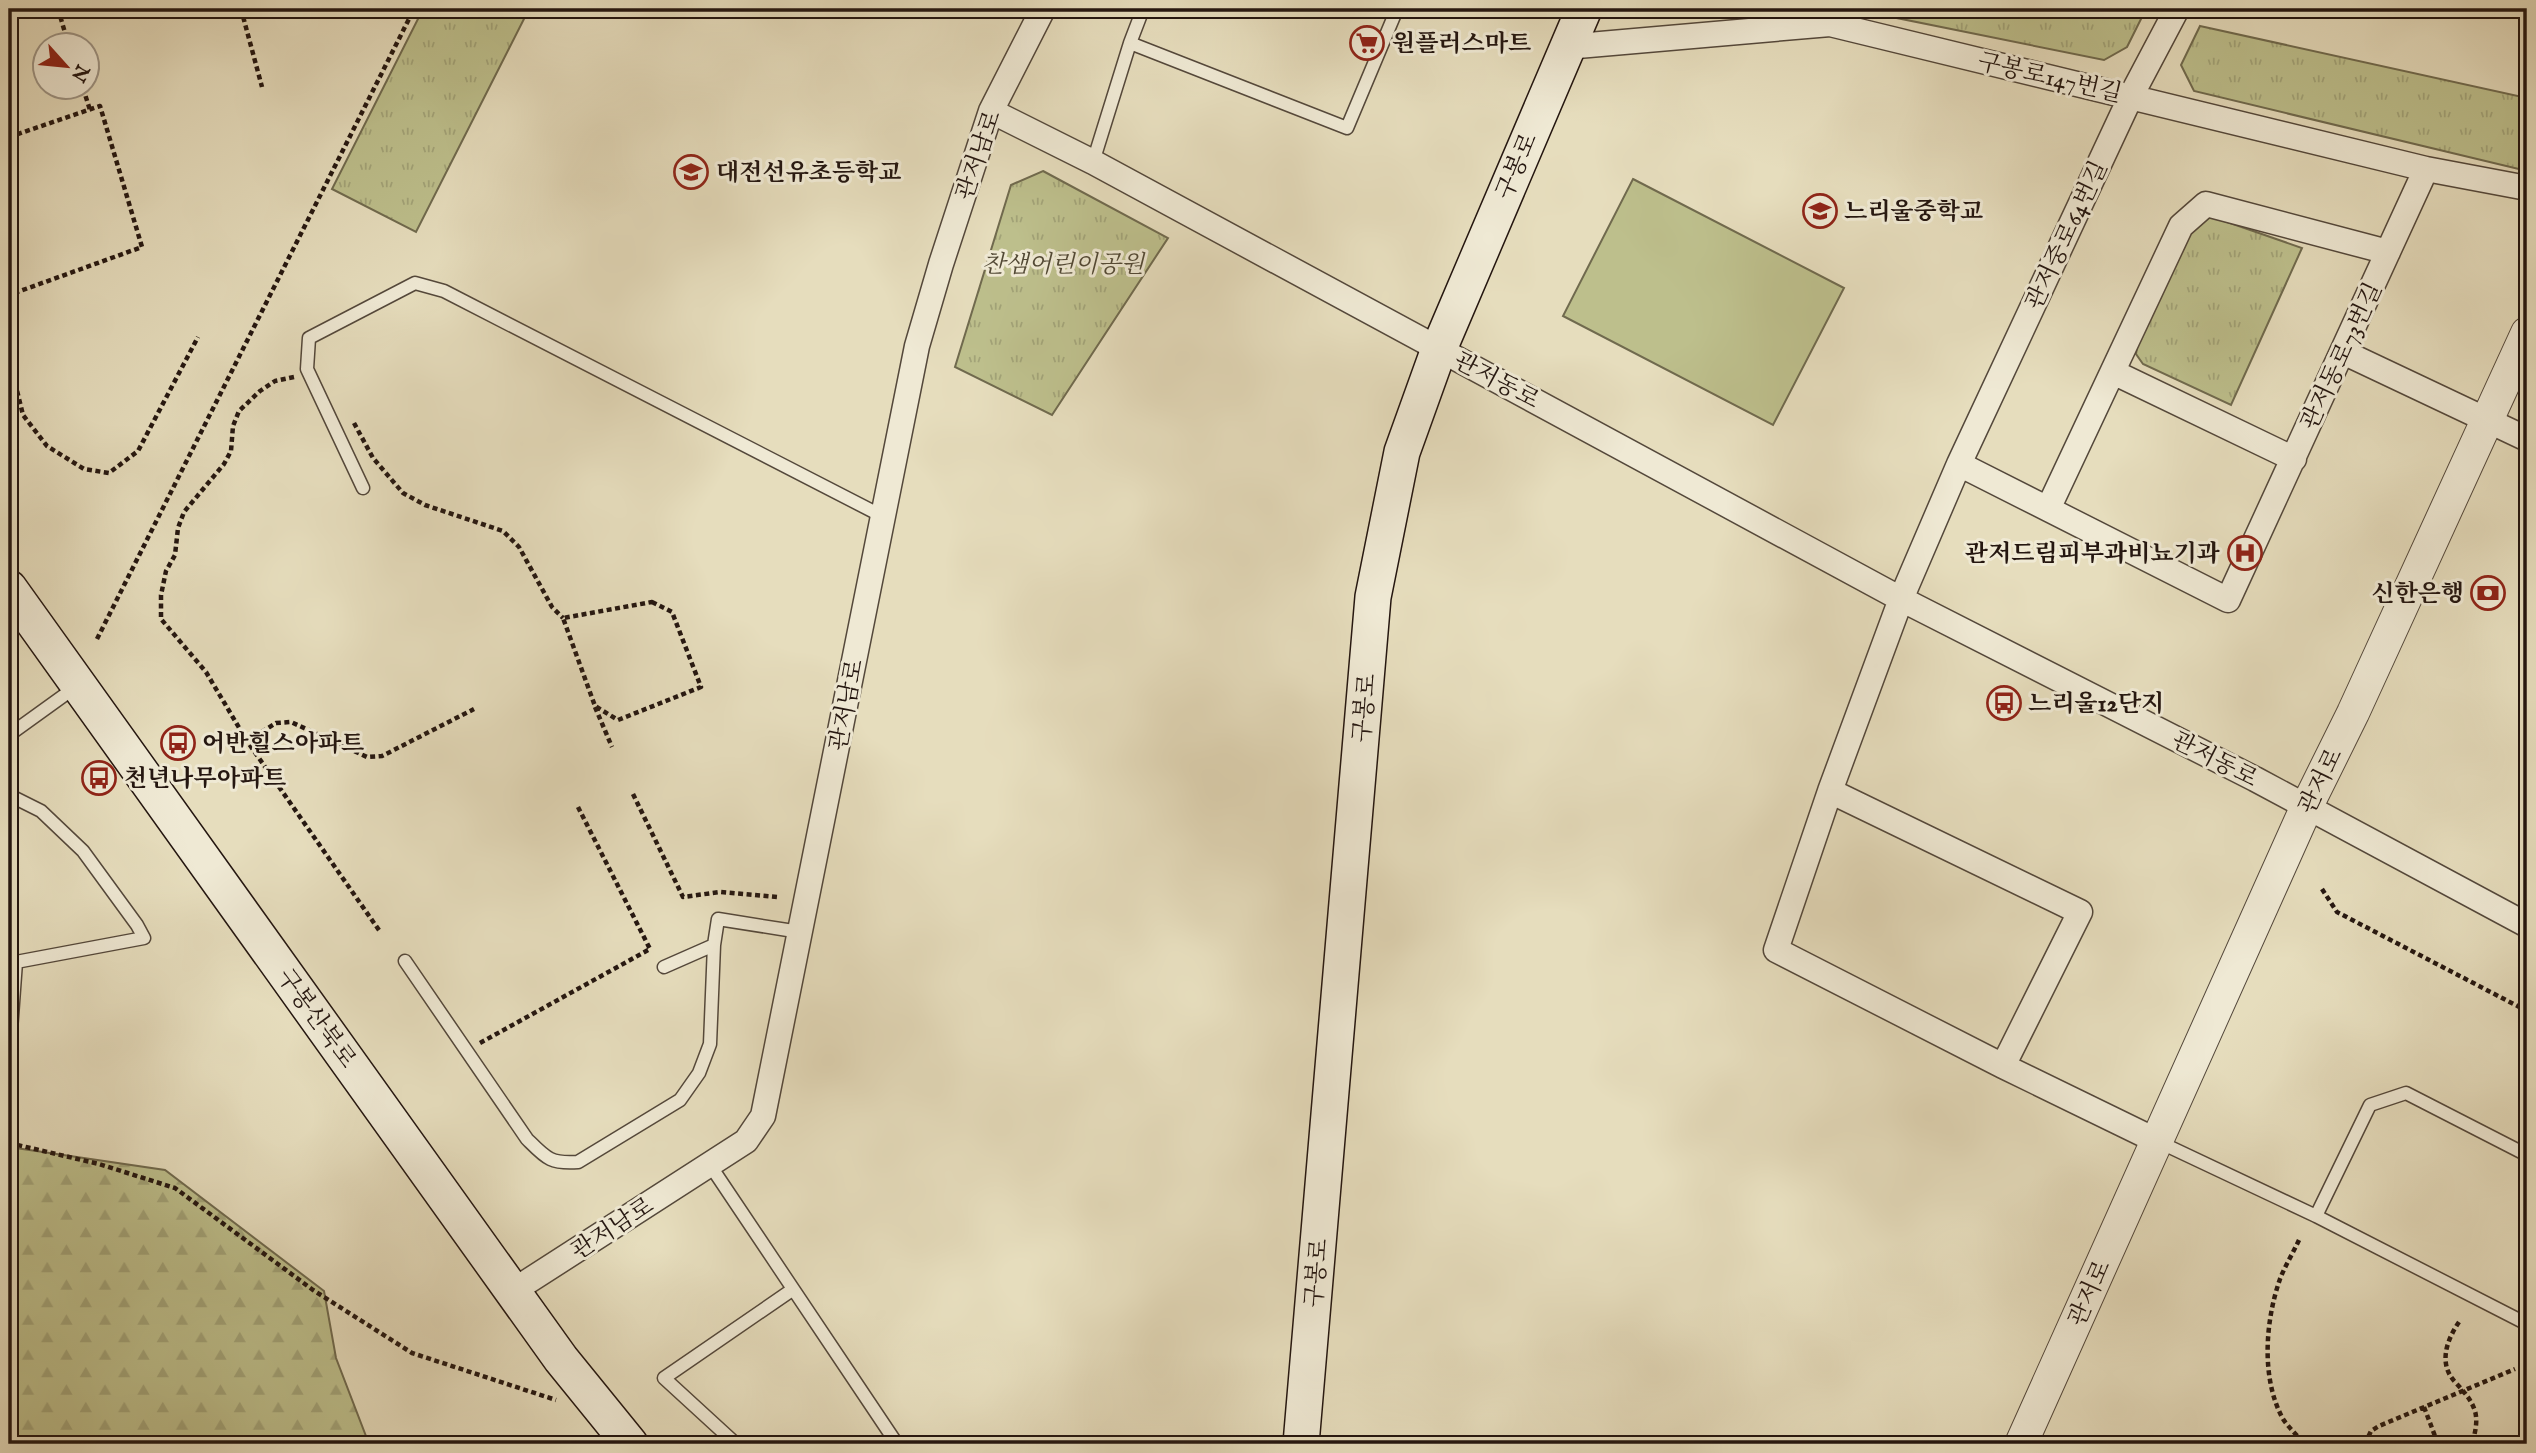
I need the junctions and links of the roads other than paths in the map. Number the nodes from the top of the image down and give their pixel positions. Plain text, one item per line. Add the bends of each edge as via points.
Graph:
1 (1043, 9) edge
2 (1143, 9) edge
3 (1397, 9) edge
4 (1584, 9) edge
5 (2177, 9) edge
6 (1834, 16) edge
7 (1130, 43) junction
8 (1566, 47) junction
9 (2131, 96) junction
10 (991, 111) junction
11 (1093, 162) junction
12 (2426, 169) junction
13 (2527, 188) edge
14 (2388, 252) junction
15 (2527, 333) edge
16 (1439, 349) junction
17 (2343, 352) junction
18 (2113, 372) junction
19 (2488, 422) junction
20 (2527, 439) edge
21 (2294, 459) junction
22 (1959, 464) junction
23 (363, 488) dead end
24 (2048, 509) junction
25 (884, 517) junction
26 (9, 588) edge
27 (1901, 599) junction
28 (78, 685) junction
29 (9, 735) edge
30 (1830, 791) junction
31 (9, 795) edge
32 (2307, 806) junction
33 (2527, 925) edge
34 (800, 932) junction
35 (714, 945) junction
36 (405, 961) dead end
37 (664, 967) dead end
38 (10, 1044) edge
39 (2003, 1066) junction
40 (2157, 1141) junction
41 (2527, 1155) edge
42 (710, 1165) junction
43 (2316, 1216) junction
44 (792, 1290) junction
45 (513, 1292) junction
46 (2527, 1324) edge
47 (630, 1444) edge
48 (736, 1444) edge
49 (897, 1444) edge
50 (1301, 1444) edge
51 (2021, 1444) edge

1 - 10 street, 관저남로
2 - 7 lane
3 - 7 lane via 1347,128
4 - 8 main road, 구봉로
5 - 9 street, 관저중로64번길
6 - 8 street, 구봉로147번길
6 - 9 street, 구봉로147번길
7 - 11 lane
8 - 16 main road, 구봉로
9 - 12 street, 구봉로147번길
9 - 22 street, 관저중로64번길
10 - 11 street, 관저동로
10 - 25 street, 관저남로 via 917,346
11 - 16 street, 관저동로
12 - 13 street, 구봉로147번길
12 - 14 street, 관저동로73번길
14 - 17 street, 관저동로73번길
14 - 18 street, 관저동로73번길 via 2206,204 2181,226
15 - 19 street, 관저로
16 - 27 street, 관저동로
16 - 50 main road, 구봉로 via 1402,452 1373,597
17 - 19 street
17 - 21 street, 관저동로73번길
18 - 21 street, 관저동로73번길
18 - 24 street, 관저동로73번길
19 - 20 street
19 - 32 street, 관저로
21 - 24 street, 관저동로73번길 via 2228,600
22 - 24 street
22 - 27 street, 관저중로64번길
23 - 25 lane via 307,369 309,338 415,283 444,291
25 - 34 street, 관저남로
26 - 28 main road, 구봉산북로
27 - 30 street
27 - 32 street, 관저동로
28 - 29 lane
28 - 45 main road, 구봉산북로
30 - 39 street via 1776,950
30 - 39 street via 2080,912
31 - 38 lane via 41,811 83,851 144,938 16,962
32 - 33 street, 관저동로
32 - 40 street, 관저로
34 - 35 lane via 718,919
34 - 42 street, 관저남로 via 763,1116 746,1141
35 - 36 lane via 710,1044 691,1087 680,1100 578,1162 559,1163 527,1139
35 - 37 lane
39 - 40 street
40 - 43 lane
40 - 51 street, 관저로
41 - 43 lane via 2406,1093 2370,1105
42 - 44 lane
42 - 45 street, 관저남로
43 - 46 lane
44 - 48 lane via 664,1378
44 - 49 lane
45 - 47 main road, 구봉산북로

